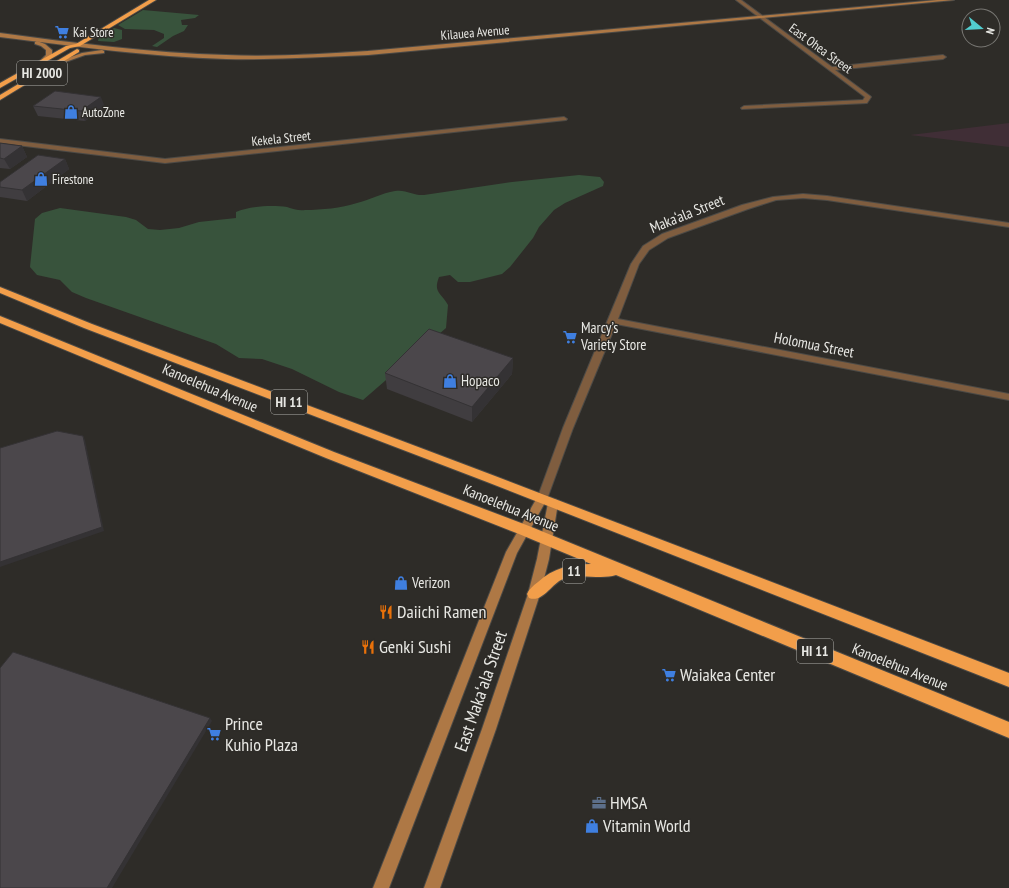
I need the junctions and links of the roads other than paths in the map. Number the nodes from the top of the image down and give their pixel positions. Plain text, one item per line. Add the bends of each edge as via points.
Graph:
1 (153, 0) edge
2 (738, 0) edge
3 (952, 0) edge
4 (760, 17) junction
5 (0, 35) edge
6 (78, 46) junction
7 (168, 54) junction
8 (943, 57) dead end
9 (43, 61) junction
10 (58, 63) junction
11 (830, 69) junction
12 (0, 86) edge
13 (0, 98) edge
14 (744, 108) dead end
15 (564, 119) dead end
16 (0, 141) edge
17 (1009, 225) edge
18 (0, 290) edge
19 (0, 319) edge
20 (613, 321) junction
21 (1009, 397) edge
22 (548, 501) junction
23 (524, 530) junction
24 (546, 540) junction
25 (621, 572) junction
26 (534, 594) junction
27 (1009, 680) edge
28 (1009, 730) edge
29 (381, 888) edge
30 (432, 888) edge

1 - 6 highway, HI 2000
2 - 4 street, East Ohea Street
3 - 4 street, Kilauea Avenue
4 - 7 street, Kilauea Avenue via 368,53 281,57
4 - 11 street, East Ohea Street
5 - 6 street, Kilauea Avenue
5 - 9 street via 47,47 49,52
6 - 7 street, Kilauea Avenue
6 - 9 highway, HI 2000 via 68,48
6 - 10 highway, HI 2000 via 80,49
7 - 10 street via 102,52 84,54
8 - 11 street
9 - 12 highway, HI 2000
10 - 13 highway, HI 2000
11 - 14 street, East Ohea Street via 868,97 865,102
15 - 16 street, Kekela Street via 166,161
17 - 20 street, Maka‘ala Street via 827,198 774,198 665,236 646,248 634,264
18 - 22 highway, Kanoelehua Avenue / HI 11
19 - 23 highway, Kanoelehua Avenue / HI 11 via 330,455
20 - 21 street, Holomua Street
20 - 22 street, Maka‘ala Street via 568,428
22 - 23 street, East Makaʻala Street
22 - 24 street, East Makaʻala Street
22 - 27 highway, Kanoelehua Avenue / HI 11
23 - 24 highway, Kanoelehua Avenue / HI 11
23 - 29 street, East Makaʻala Street via 512,552
24 - 25 highway, Kanoelehua Avenue / HI 11
24 - 26 street, East Makaʻala Street
25 - 26 highway, 11 via 585,569 571,572 556,576
25 - 28 highway, Kanoelehua Avenue / HI 11
26 - 30 street, East Makaʻala Street

